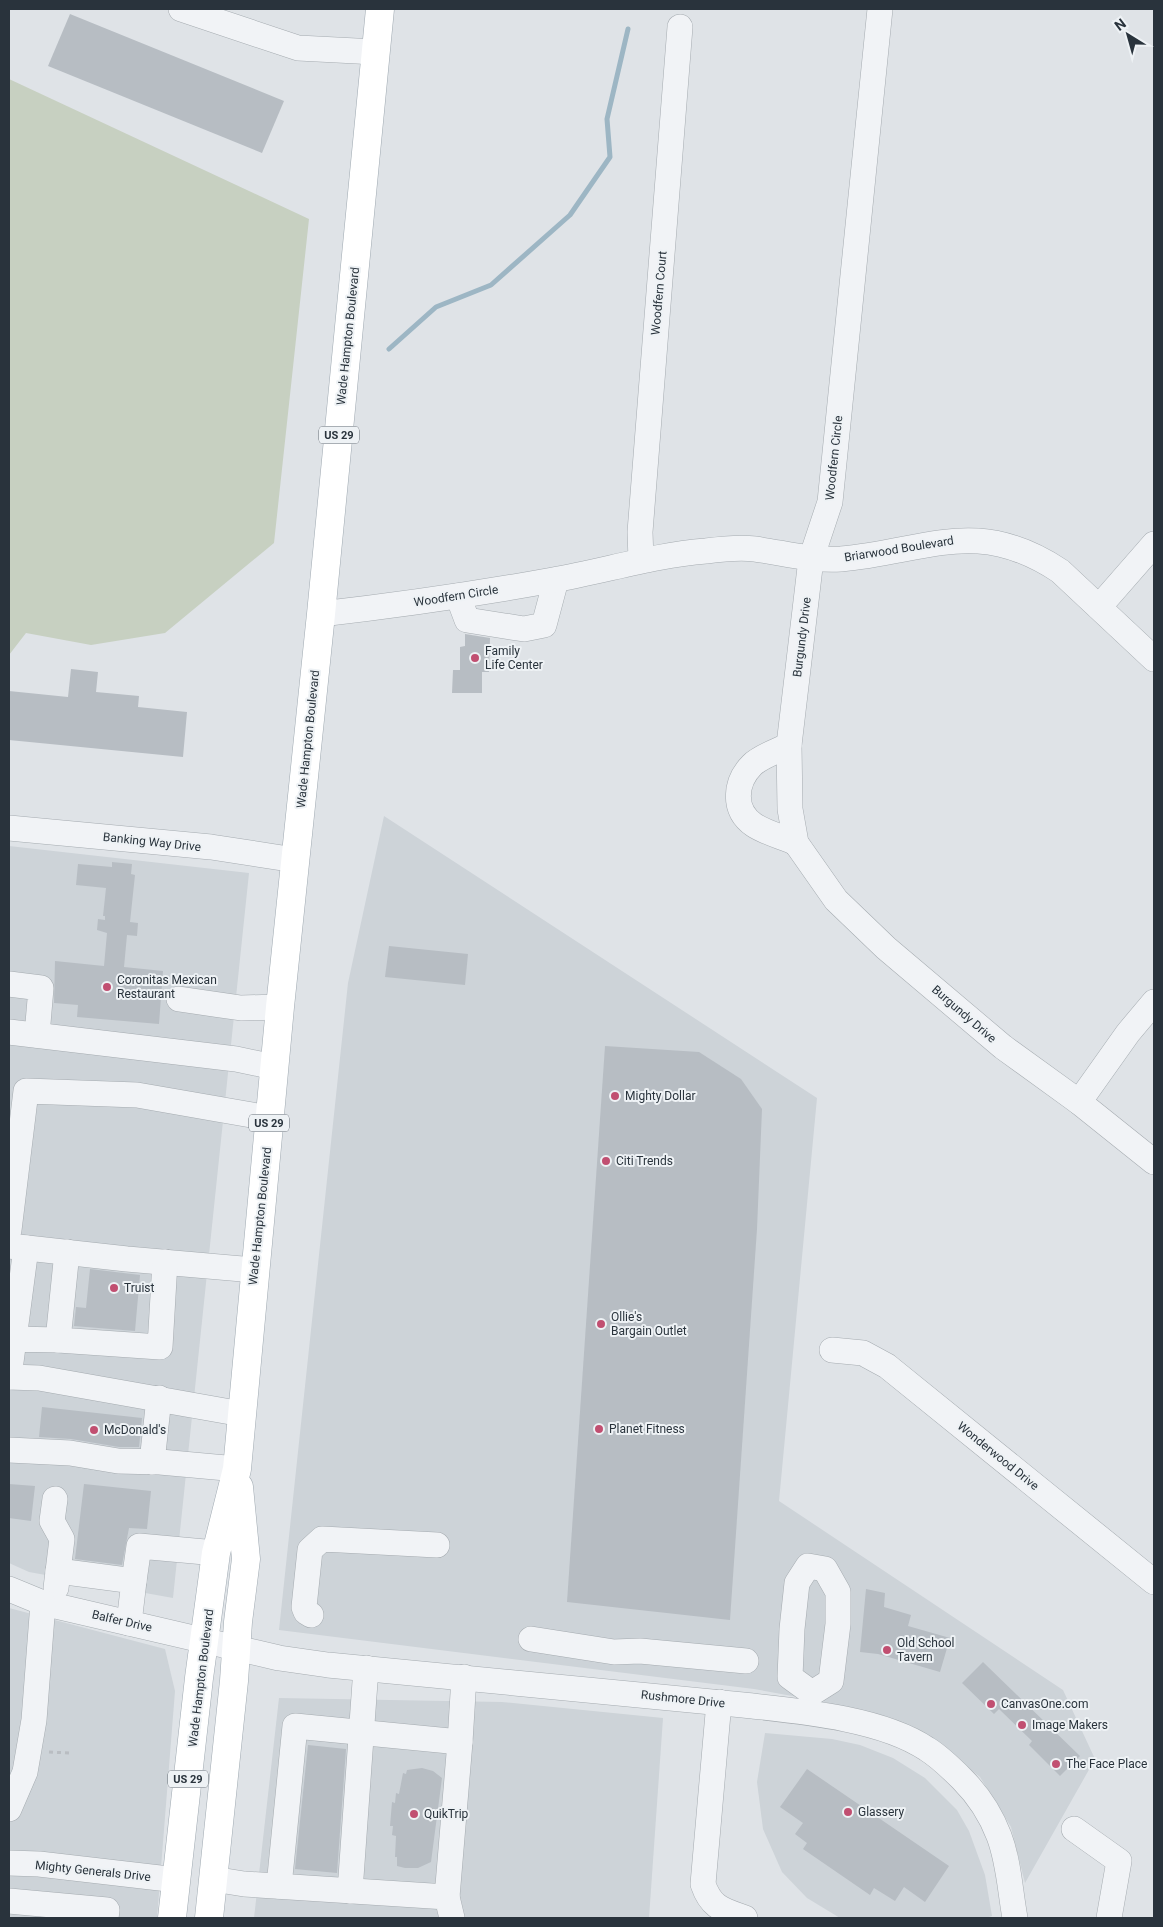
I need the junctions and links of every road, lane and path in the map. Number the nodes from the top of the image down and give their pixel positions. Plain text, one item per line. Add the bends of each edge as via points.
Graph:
1 (181, 9) edge
2 (380, 9) edge
3 (880, 9) edge
4 (680, 27) dead end
5 (376, 52) junction
6 (1154, 544) edge
7 (811, 559) junction
8 (641, 560) junction
9 (556, 580) junction
10 (458, 596) junction
11 (1099, 607) junction
12 (321, 614) junction
13 (1154, 660) edge
14 (789, 745) junction
15 (9, 828) edge
16 (796, 843) junction
17 (295, 860) junction
18 (9, 984) edge
19 (178, 999) dead end
20 (1154, 1002) edge
21 (280, 1007) junction
22 (9, 1032) edge
23 (37, 1035) junction
24 (274, 1066) junction
25 (1079, 1102) junction
26 (269, 1118) junction
27 (1154, 1162) edge
28 (9, 1230) edge
29 (18, 1247) edge
30 (67, 1252) junction
31 (165, 1262) junction
32 (254, 1270) junction
33 (11, 1339) edge
34 (58, 1340) junction
35 (832, 1350) dead end
36 (9, 1377) edge
37 (159, 1398) junction
38 (242, 1414) junction
39 (9, 1450) edge
40 (152, 1462) junction
41 (237, 1469) junction
42 (55, 1498) dead end
43 (437, 1545) dead end
44 (216, 1553) junction
45 (58, 1571) junction
46 (134, 1581) junction
47 (1154, 1582) edge
48 (9, 1590) edge
49 (49, 1604) junction
50 (311, 1616) dead end
51 (129, 1623) junction
52 (531, 1639) dead end
53 (205, 1640) junction
54 (237, 1647) junction
55 (746, 1661) dead end
56 (366, 1668) junction
57 (464, 1677) junction
58 (719, 1702) junction
59 (362, 1733) junction
60 (460, 1742) junction
61 (43, 1751) dead end
62 (70, 1753) dead end
63 (9, 1809) edge
64 (1074, 1829) dead end
65 (9, 1863) edge
66 (213, 1879) junction
67 (177, 1880) junction
68 (279, 1886) junction
69 (350, 1891) junction
70 (23, 1908) edge
71 (450, 1908) edge
72 (107, 1914) edge
73 (172, 1918) edge
74 (209, 1918) edge
75 (745, 1918) edge
76 (1015, 1918) edge
77 (1109, 1918) edge

1 - 5 street via 298,48
2 - 5 main road, Wade Hampton Boulevard / US 29
3 - 7 street, Woodfern Circle via 830,502
4 - 8 street, Woodfern Court via 640,532
5 - 12 main road, Wade Hampton Boulevard / US 29
6 - 11 street
7 - 8 street, Woodfern Circle via 752,549 705,551
7 - 11 street, Briarwood Boulevard via 841,559 967,539 988,541 1018,549 1048,563
7 - 14 street, Burgundy Drive
8 - 9 street, Woodfern Circle
9 - 10 street, Woodfern Circle
9 - 10 street via 544,624 524,629 466,620
10 - 12 street, Woodfern Circle
11 - 13 street, Briarwood Boulevard
12 - 17 main road, Wade Hampton Boulevard / US 29
14 - 16 street, Burgundy Drive via 790,810
14 - 16 street via 753,764 741,781 736,798 742,812 753,824
15 - 17 street, Banking Way Drive via 211,847
16 - 25 street, Burgundy Drive via 836,900 865,929 1003,1047
17 - 21 main road, Wade Hampton Boulevard / US 29
18 - 23 street via 41,988
19 - 21 street via 241,1008
20 - 25 street
21 - 24 main road, Wade Hampton Boulevard / US 29
22 - 23 street
23 - 24 street
24 - 26 main road, Wade Hampton Boulevard / US 29
25 - 27 street, Burgundy Drive
26 - 28 street via 137,1095 26,1091
26 - 32 main road, Wade Hampton Boulevard / US 29
29 - 30 street
29 - 33 street
30 - 31 street
30 - 34 street
31 - 32 street
31 - 34 street via 160,1347
32 - 38 main road, Wade Hampton Boulevard / US 29
33 - 34 street
33 - 36 street
35 - 47 street, Wonderwood Drive via 863,1353 887,1366
36 - 37 street via 39,1378
37 - 38 street
37 - 40 street
38 - 41 main road, Wade Hampton Boulevard / US 29
39 - 40 street
40 - 41 street
41 - 44 main road, Wade Hampton Boulevard / US 29
41 - 54 main road, Wade Hampton Boulevard / US 29 via 246,1558
42 - 45 street via 52,1522 62,1539
43 - 50 street via 322,1539 310,1550 304,1607
44 - 46 street via 139,1546
44 - 53 main road, Wade Hampton Boulevard / US 29
45 - 46 street
45 - 49 street
46 - 51 street
48 - 49 street, Balfer Drive
49 - 51 street, Balfer Drive
49 - 63 street via 25,1772
51 - 53 street, Balfer Drive
52 - 55 street via 614,1652 640,1651
53 - 54 street, Balfer Drive
53 - 67 main road, Wade Hampton Boulevard / US 29
54 - 56 street, Rushmore Drive via 279,1658
54 - 66 main road, Wade Hampton Boulevard / US 29
56 - 57 street, Rushmore Drive
56 - 59 street
57 - 58 street, Rushmore Drive
57 - 60 street
58 - 75 street via 703,1884 716,1907
58 - 76 street, Rushmore Drive via 812,1704 897,1734 928,1749 968,1785 982,1803 999,1836
59 - 60 street
59 - 68 street via 295,1726
59 - 69 street
60 - 71 street
61 - 62 path
64 - 77 street via 1119,1860
65 - 67 street, Mighty Generals Drive
66 - 68 street
66 - 74 main road, Wade Hampton Boulevard / US 29
67 - 73 main road, Wade Hampton Boulevard / US 29
68 - 69 street
69 - 71 street
70 - 72 street

